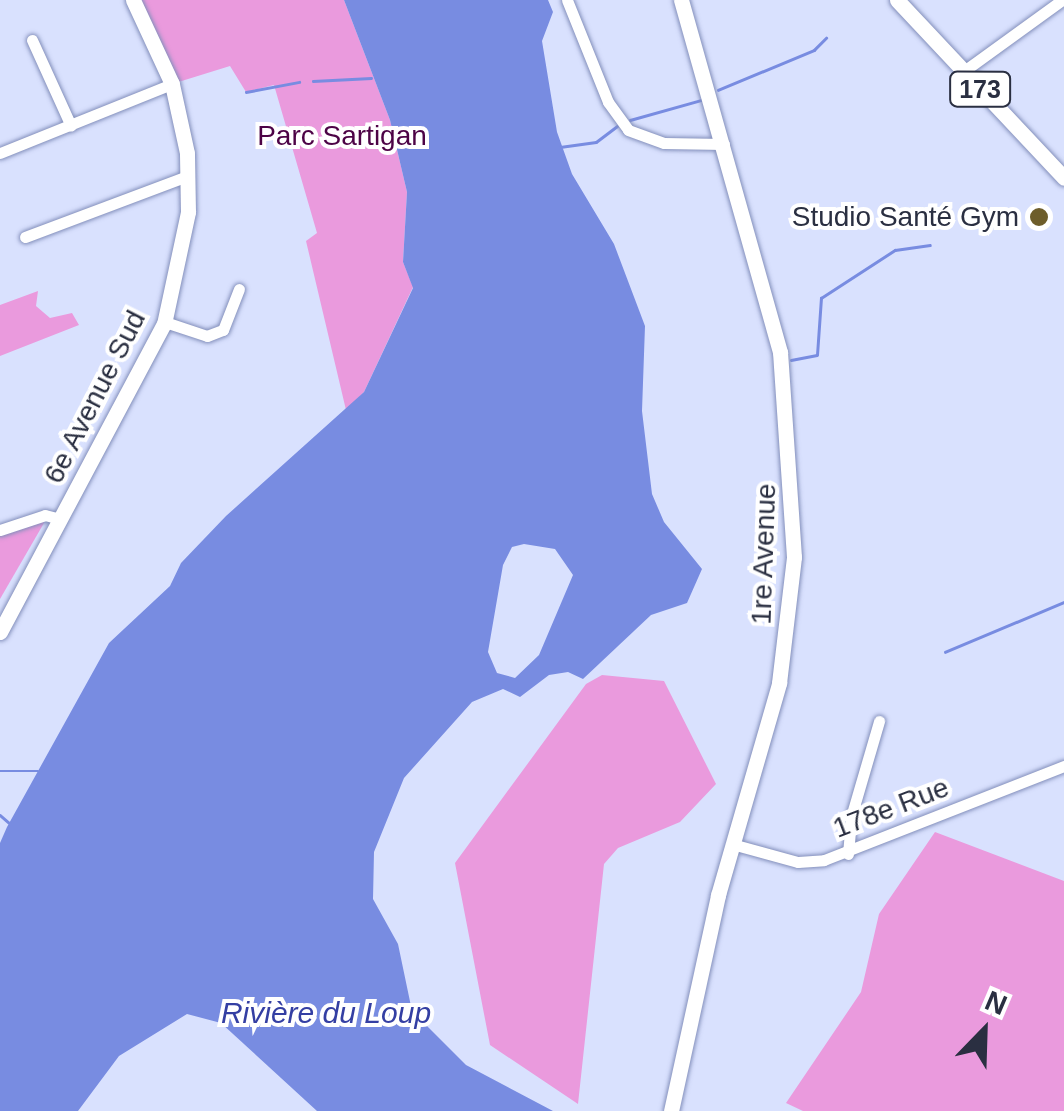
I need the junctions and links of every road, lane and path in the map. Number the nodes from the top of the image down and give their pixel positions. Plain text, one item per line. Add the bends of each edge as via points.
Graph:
1 (133, 0) edge
2 (567, 0) edge
3 (681, 0) edge
4 (897, 0) edge
5 (1062, 0) edge
6 (32, 40) dead end
7 (964, 72) junction
8 (172, 84) junction
9 (70, 126) junction
10 (724, 144) junction
11 (0, 153) edge
12 (187, 176) junction
13 (1064, 178) edge
14 (25, 237) dead end
15 (239, 289) dead end
16 (164, 322) junction
17 (60, 519) junction
18 (0, 530) edge
19 (5, 612) edge
20 (0, 632) edge
21 (879, 721) dead end
22 (1064, 766) edge
23 (732, 844) junction
24 (848, 854) junction
25 (673, 1104) edge

1 - 8 main road, 6e Avenue Sud
2 - 10 street via 608,102 628,130 664,142
3 - 10 main road, 1re Avenue
4 - 7 main road, 173
5 - 7 street
6 - 9 street
7 - 13 main road, 173
8 - 9 street
8 - 12 main road, 6e Avenue Sud
9 - 11 street
10 - 23 main road, 1re Avenue via 780,352 794,527 779,683
12 - 14 street
12 - 16 main road, 6e Avenue Sud via 188,212
15 - 16 street via 223,330 207,336
16 - 17 main road, 6e Avenue Sud
17 - 18 street via 45,515
17 - 19 main road, 6e Avenue Sud
19 - 20 main road, 6e Avenue Sud
21 - 24 street via 851,817
22 - 24 street, 178e Rue
23 - 24 street, 178e Rue via 798,862
23 - 25 main road, 1re Avenue

